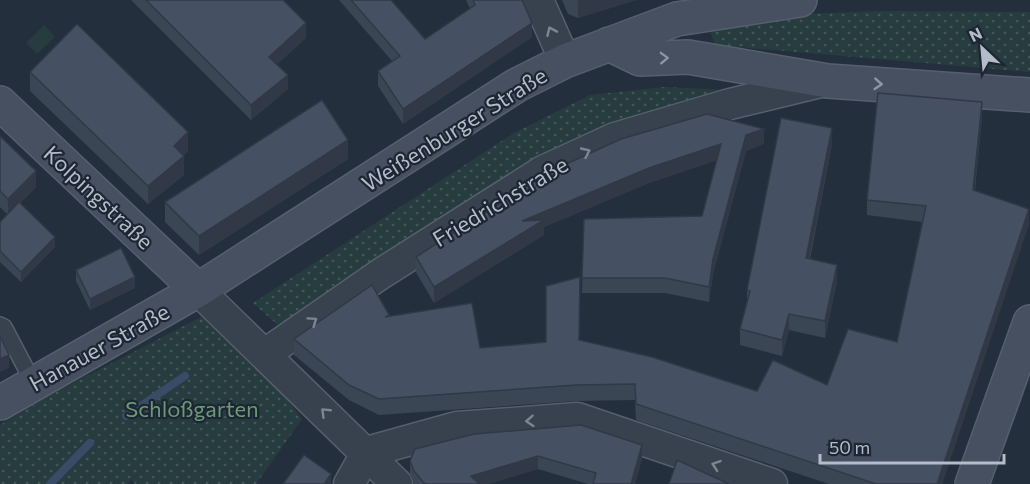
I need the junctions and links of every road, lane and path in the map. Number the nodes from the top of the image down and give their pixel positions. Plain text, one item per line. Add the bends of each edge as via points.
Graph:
1 (538, 0) edge
2 (800, 0) edge
3 (609, 44) junction
4 (565, 61) junction
5 (828, 81) junction
6 (1030, 95) edge
7 (0, 103) edge
8 (198, 290) junction
9 (1030, 322) edge
10 (0, 325) edge
11 (266, 354) junction
12 (34, 384) junction
13 (0, 403) edge
14 (367, 452) junction
15 (349, 484) edge
16 (398, 484) edge
17 (772, 484) edge
18 (972, 484) edge

4 -> 1 street
2 - 3 main road, Weißenburger Straße via 677,19
3 - 4 main road, Weißenburger Straße
3 -> 5 main road, Friedrichstraße via 640,59 688,57
4 - 8 main road, Weißenburger Straße via 517,85
5 -> 6 main road, Friedrichstraße
11 -> 5 street, Friedrichstraße via 382,273 543,171 615,138 730,104
7 - 8 main road, Kolpingstraße
8 - 11 street
8 - 12 main road, Hanauer Straße
9 - 18 main road
10 - 12 lane
14 -> 11 street
12 - 13 main road, Hanauer Straße
14 - 15 street
14 - 16 street
17 -> 14 street via 577,418 458,427

